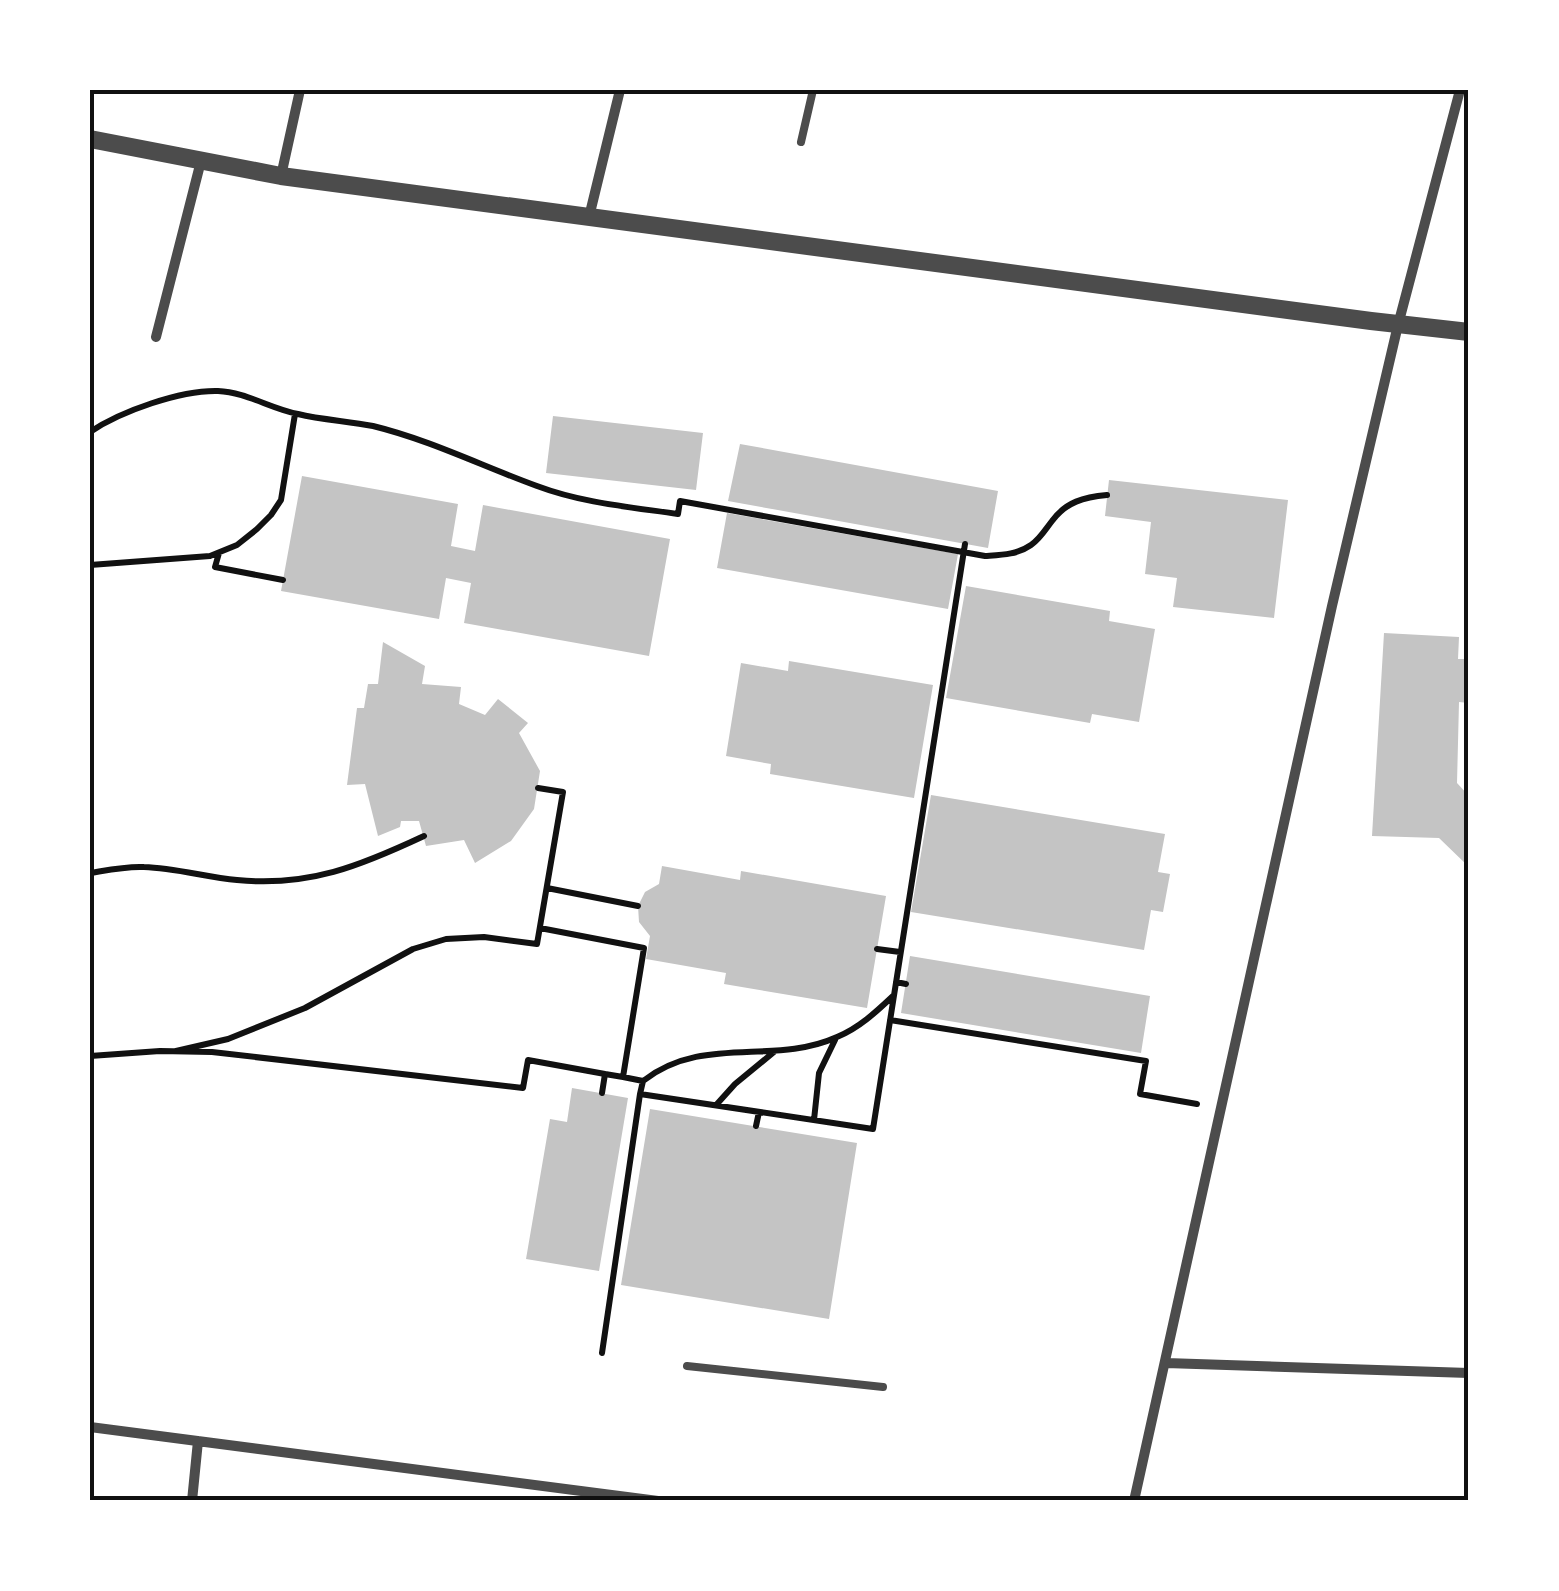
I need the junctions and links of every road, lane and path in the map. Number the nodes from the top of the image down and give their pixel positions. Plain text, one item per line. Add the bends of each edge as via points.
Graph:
1 (300, 90) edge
2 (620, 90) edge
3 (812, 90) edge
4 (1460, 90) edge
5 (90, 139) edge
6 (800, 142) dead end
7 (201, 161) junction
8 (282, 176) junction
9 (590, 217) junction
10 (1398, 325) junction
11 (1469, 332) edge
12 (156, 337) dead end
13 (296, 414) junction
14 (90, 432) edge
15 (1107, 496) dead end
16 (964, 548) junction
17 (219, 552) junction
18 (90, 565) edge
19 (283, 580) dead end
20 (924, 743) dead end
21 (933, 744) junction
22 (538, 788) dead end
23 (424, 836) dead end
24 (90, 873) edge
25 (546, 888) junction
26 (638, 906) dead end
27 (540, 928) junction
28 (878, 948) dead end
29 (900, 952) junction
30 (896, 982) junction
31 (906, 984) dead end
32 (893, 996) junction
33 (890, 1020) junction
34 (836, 1038) junction
35 (780, 1049) junction
36 (176, 1051) junction
37 (90, 1056) edge
38 (605, 1074) junction
39 (623, 1077) junction
40 (643, 1081) junction
41 (602, 1093) dead end
42 (640, 1094) junction
43 (1197, 1104) dead end
44 (716, 1105) junction
45 (759, 1112) junction
46 (814, 1120) junction
47 (756, 1126) dead end
48 (602, 1353) dead end
49 (1166, 1363) junction
50 (687, 1366) dead end
51 (1469, 1372) edge
52 (883, 1387) dead end
53 (90, 1427) edge
54 (198, 1441) junction
55 (549, 1487) junction
56 (192, 1501) edge
57 (548, 1501) edge
58 (658, 1501) edge
59 (1134, 1501) edge

1 - 8 street
2 - 9 street
3 - 6 lane
4 - 10 street
5 - 7 street
7 - 8 street
7 - 12 street
8 - 9 street
9 - 10 street
10 - 11 street
10 - 49 street
13 - 14 path via 223,391 192,391
13 - 16 path via 374,426 581,500 678,514 680,501
13 - 17 path via 281,500 238,545
15 - 16 path via 1064,508 1028,548 985,556
16 - 21 path
17 - 18 path
17 - 19 path via 215,567
20 - 21 path
21 - 29 path
22 - 25 path via 563,792
23 - 24 path via 367,863 297,880 236,880 143,867
25 - 26 path
25 - 27 path
27 - 36 path via 537,944 484,937 414,948 306,1008
27 - 39 path via 644,948
28 - 29 path
29 - 30 path
30 - 31 path
30 - 32 path
32 - 33 path
32 - 34 path
33 - 43 path via 1146,1061 1140,1094
33 - 46 path via 873,1129
34 - 35 path
34 - 46 path via 819,1073
35 - 40 path via 686,1058
35 - 44 path
36 - 37 path
36 - 38 path via 523,1088 528,1060
38 - 39 path
38 - 41 path
39 - 40 path
40 - 42 path
42 - 44 path
42 - 48 path
44 - 45 path
45 - 46 path
45 - 47 path
49 - 51 street
49 - 59 street
50 - 52 lane
53 - 54 street
54 - 55 street
54 - 56 street
55 - 57 street
55 - 58 street

